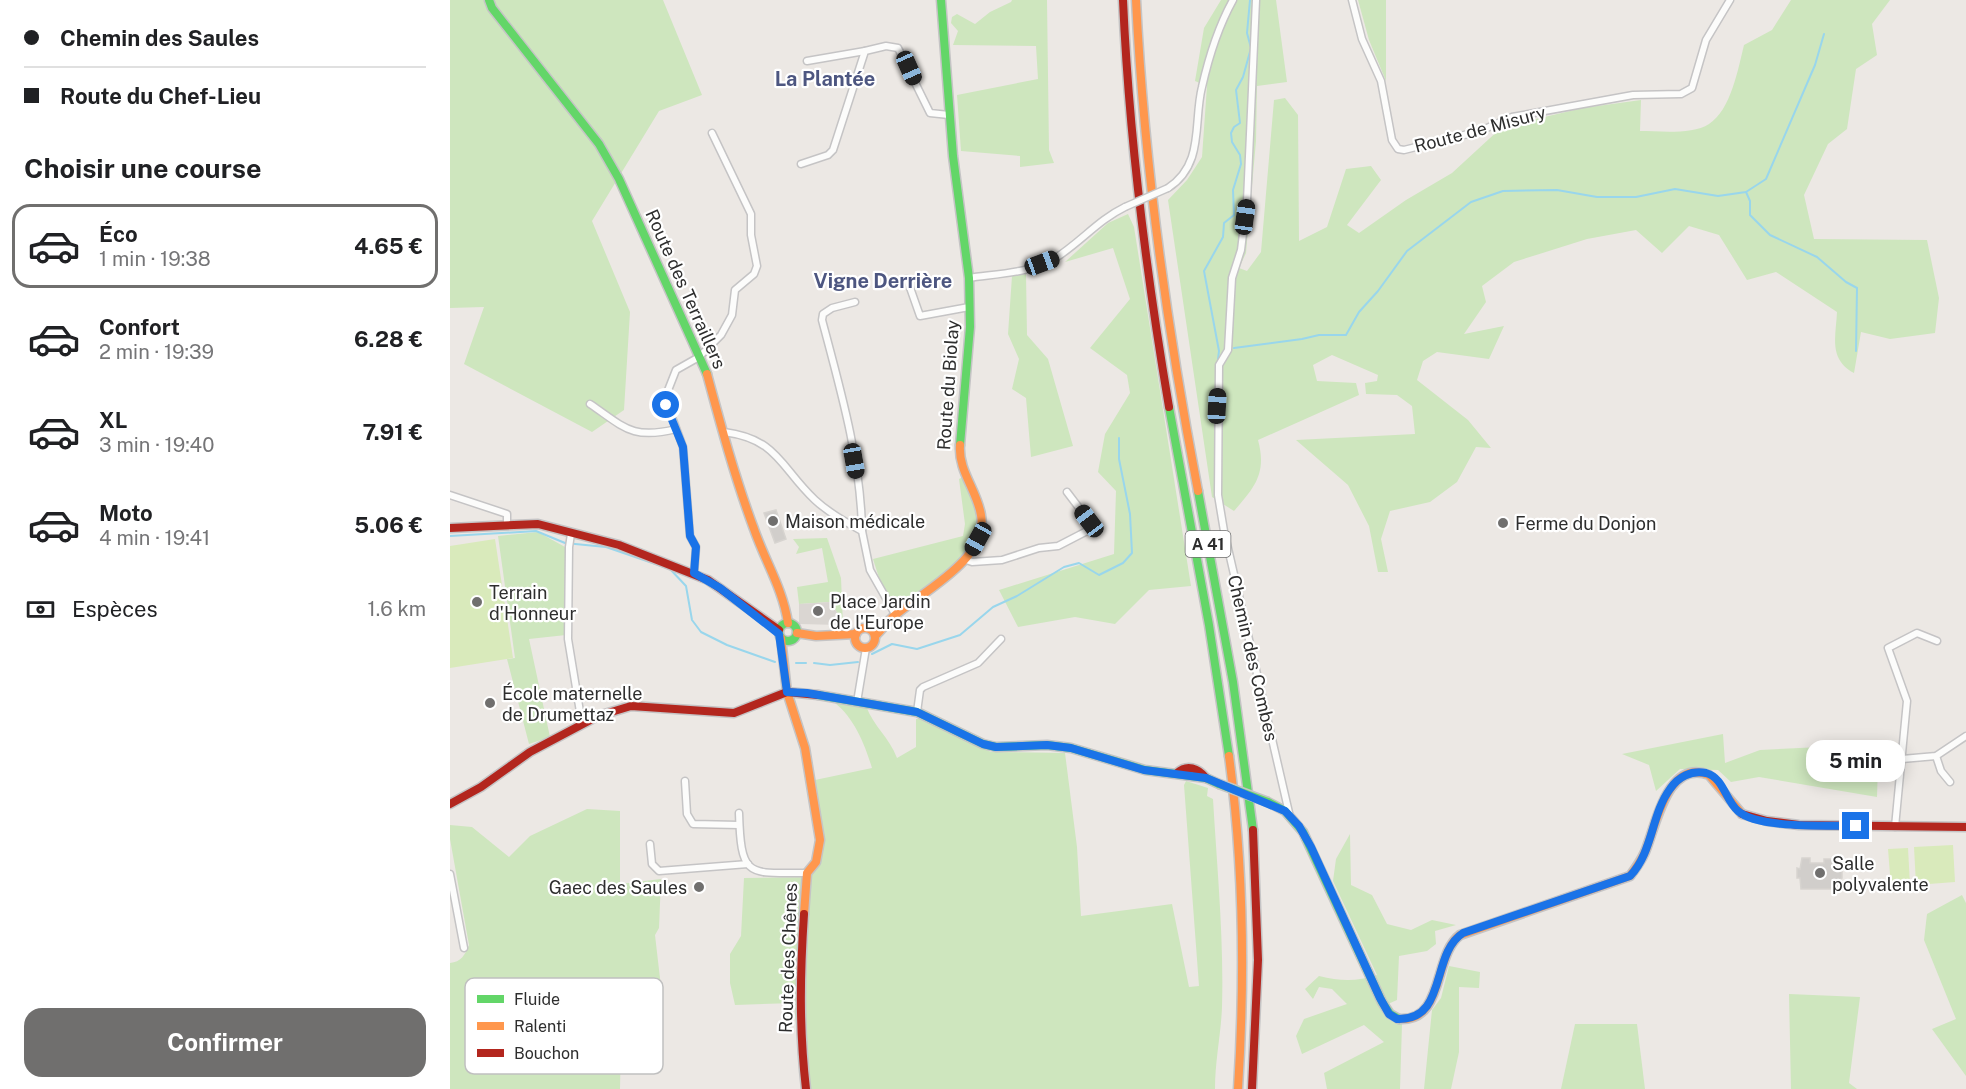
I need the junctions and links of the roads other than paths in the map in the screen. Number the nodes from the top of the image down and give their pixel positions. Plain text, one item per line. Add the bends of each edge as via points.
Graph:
1 (489, 0) edge
2 (940, 0) edge
3 (1123, 0) edge
4 (1136, 0) edge
5 (1233, 0) edge
6 (1256, 0) edge
7 (1352, 0) edge
8 (1730, 0) edge
9 (865, 51) junction
10 (807, 61) dead end
11 (949, 115) junction
12 (712, 133) dead end
13 (801, 164) dead end
14 (969, 278) junction
15 (907, 279) dead end
16 (855, 302) dead end
17 (969, 307) junction
18 (699, 357) junction
19 (590, 404) dead end
20 (676, 429) junction
21 (724, 432) junction
22 (1067, 492) dead end
23 (450, 495) edge
24 (507, 524) junction
25 (450, 528) edge
26 (862, 531) junction
27 (570, 540) junction
28 (966, 560) junction
29 (694, 573) junction
30 (892, 618) junction
31 (790, 624) junction
32 (874, 633) junction
33 (787, 636) junction
34 (856, 637) junction
35 (1001, 639) dead end
36 (1937, 641) dead end
37 (866, 648) junction
38 (787, 692) junction
39 (857, 702) junction
40 (917, 712) junction
41 (582, 724) junction
42 (1966, 736) edge
43 (1936, 756) junction
44 (1902, 759) junction
45 (685, 781) dead end
46 (1950, 782) dead end
47 (450, 804) edge
48 (739, 813) dead end
49 (1290, 817) junction
50 (740, 825) junction
51 (1894, 826) junction
52 (1966, 827) edge
53 (650, 844) dead end
54 (748, 864) junction
55 (807, 873) junction
56 (450, 874) edge
57 (464, 948) dead end
58 (806, 1089) edge
59 (1239, 1089) edge
60 (1252, 1089) edge

1 - 18 main road, Route des Terraillers via 599,144 619,179
2 - 11 main road, Route du Biolay
3 - 59 main road, A 41 via 1130,118 1149,278 1217,666 1239,826 1245,933
4 - 60 main road, A 41 via 1146,144 1160,258 1237,706 1250,806 1258,932
5 - 14 street, bridge via 1208,61 1194,155 1180,178 1168,188 1108,216 1054,259
6 - 49 street, Chemin des Combes via 1247,201 1233,278 1228,350 1218,365 1218,495
7 - 8 street, Route de Misury via 1362,39 1381,81 1392,140 1398,149 1404,150 1480,131 1512,117 1633,95 1681,94 1692,88 1706,40
9 - 10 street
9 - 11 street via 886,46 898,48 930,113
9 - 13 street via 833,150
11 - 14 main road, Route du Biolay
12 - 18 street via 751,214 757,266 754,274 735,290 732,315 721,335
14 - 17 main road, Route du Biolay
15 - 17 street via 920,316
16 - 26 street via 832,308 823,314 822,320 851,441
17 - 28 main road, Route du Biolay via 959,456 980,508 982,525
18 - 20 street via 676,370 665,398
18 - 21 main road, Route des Terraillers
19 - 20 street via 629,431
20 - 29 street via 683,447 690,536 696,547
21 - 26 street via 766,446 814,499
21 - 31 main road, Route des Terraillers via 754,530 785,602
22 - 28 street via 1089,521 1087,531 1058,546 1002,560
23 - 24 street via 507,514
24 - 25 main road
24 - 27 main road via 538,524
26 - 30 street via 870,570
27 - 29 main road via 619,545
27 - 41 street via 568,639
28 - 30 main road, Route du Biolay
29 - 33 main road
30 - 32 main road, Route du Biolay
31 - 33 main road
31 - 33 main road, Route des Terraillers
32 - 34 main road via 864,628
32 - 37 main road via 873,644
33 - 34 main road
33 - 38 main road, Route des Chênes via 783,656
34 - 37 main road via 858,644
35 - 40 street via 978,663 923,687
36 - 44 street via 1917,633 1888,648 1907,701
37 - 39 street
38 - 39 main road
38 - 41 main road via 734,713 631,706
38 - 55 main road, Route des Chênes via 805,748 820,840 816,862
39 - 40 main road
40 - 49 main road, bridge via 989,746 1047,745 1071,748 1144,770 1177,773 1185,768 1195,769 1219,784 1268,802
41 - 47 main road
42 - 43 street
43 - 44 street
43 - 46 street
44 - 51 street
45 - 50 street via 691,822 698,826
48 - 50 street
49 - 51 main road via 1322,870 1380,998 1389,1014 1400,1019 1415,1016 1428,1006 1447,950 1463,933 1630,876 1643,858 1666,795 1686,775 1699,772 1713,777 1737,810 1757,819 1798,825
50 - 54 street via 741,847
51 - 52 main road
53 - 54 street via 652,864 659,871
54 - 55 street via 764,874
55 - 58 main road, Route des Chênes via 800,972 800,1034
56 - 57 street

